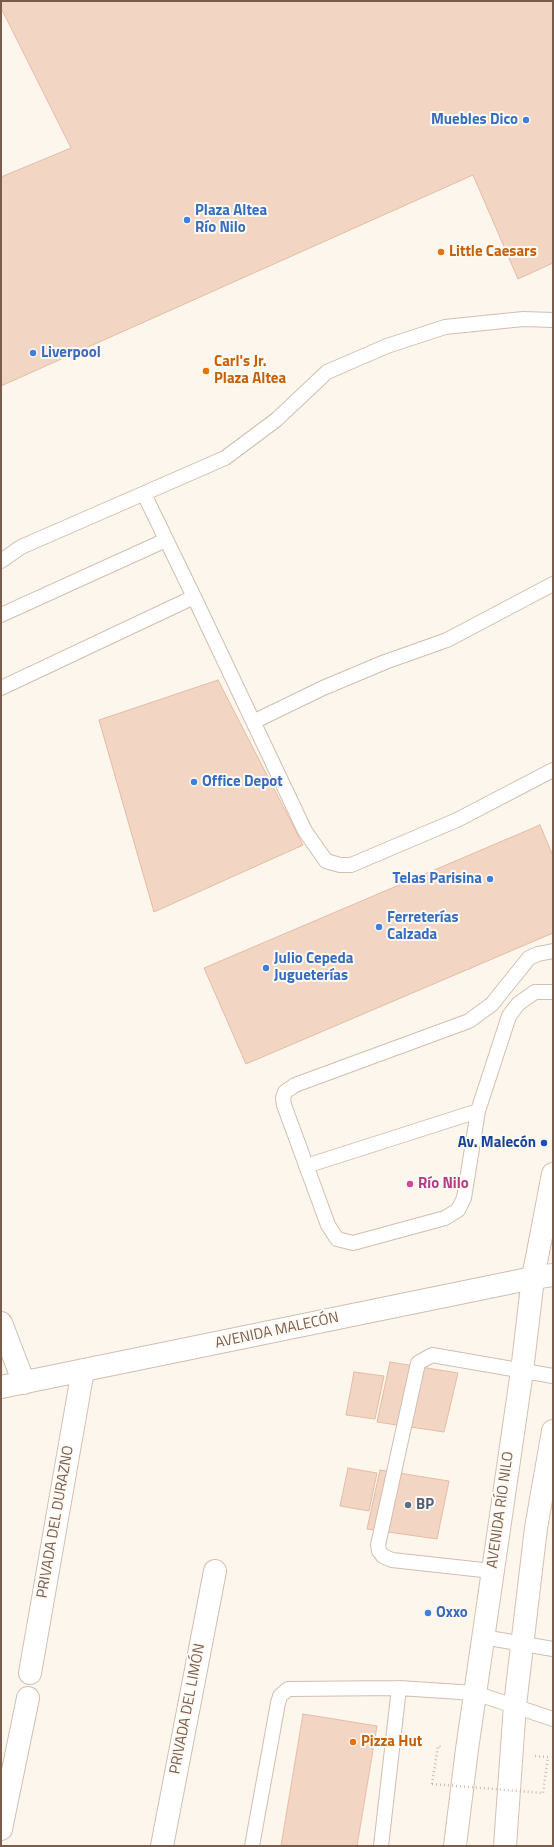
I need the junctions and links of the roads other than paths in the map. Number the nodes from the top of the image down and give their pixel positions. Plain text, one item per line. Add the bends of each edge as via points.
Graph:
1 (553, 320) edge
2 (144, 494) junction
3 (166, 540) junction
4 (1, 562) edge
5 (553, 584) edge
6 (194, 597) junction
7 (1, 615) edge
8 (1, 688) edge
9 (255, 721) junction
10 (552, 772) edge
11 (553, 951) edge
12 (553, 992) edge
13 (478, 1111) junction
14 (306, 1166) junction
15 (553, 1174) edge
16 (543, 1276) edge
17 (1, 1323) edge
18 (83, 1370) junction
19 (522, 1371) junction
20 (553, 1376) edge
21 (24, 1383) junction
22 (1, 1387) edge
23 (553, 1431) edge
24 (215, 1571) dead end
25 (492, 1571) junction
26 (483, 1637) junction
27 (523, 1644) junction
28 (553, 1649) edge
29 (30, 1673) dead end
30 (399, 1688) junction
31 (475, 1693) junction
32 (28, 1698) dead end
33 (515, 1705) junction
34 (552, 1717) edge
35 (1, 1829) edge
36 (162, 1846) edge
37 (252, 1846) edge
38 (381, 1846) edge
39 (455, 1846) edge
40 (505, 1846) edge

1 - 2 lane via 523,319 445,327 386,346 327,372 276,420 225,458
2 - 3 lane
2 - 4 lane via 21,547
3 - 6 lane
3 - 7 lane
5 - 9 lane via 447,640 323,688
6 - 8 lane
6 - 9 lane
9 - 10 lane via 305,830 326,861 340,865 351,865 457,820
11 - 14 lane via 529,958 492,1004 469,1021 289,1088 283,1098 284,1105
12 - 13 lane via 535,992 513,1009
13 - 14 lane
13 - 14 lane via 464,1198 458,1210 445,1218 353,1243 345,1242 337,1239 332,1233
15 - 16 street, AVENIDA RÍO NILO
16 - 18 street, AVENIDA MALECÓN
16 - 19 street, AVENIDA RÍO NILO
17 - 21 street
18 - 21 street, AVENIDA MALECÓN
18 - 29 street, PRIVADA DEL DURAZNO
19 - 20 lane
19 - 25 street, AVENIDA RÍO NILO
19 - 25 lane via 432,1355 418,1363 378,1545 383,1556 392,1560
21 - 22 street, AVENIDA MALECÓN
23 - 27 street via 536,1528
24 - 36 street, PRIVADA DEL LIMÓN
25 - 26 street, AVENIDA RÍO NILO
26 - 27 lane
26 - 31 street, AVENIDA RÍO NILO
27 - 28 lane
27 - 33 street
30 - 31 lane
30 - 37 lane via 288,1689 280,1696
30 - 38 lane
31 - 33 lane
31 - 39 street, AVENIDA RÍO NILO
32 - 35 street
33 - 34 lane
33 - 40 street

